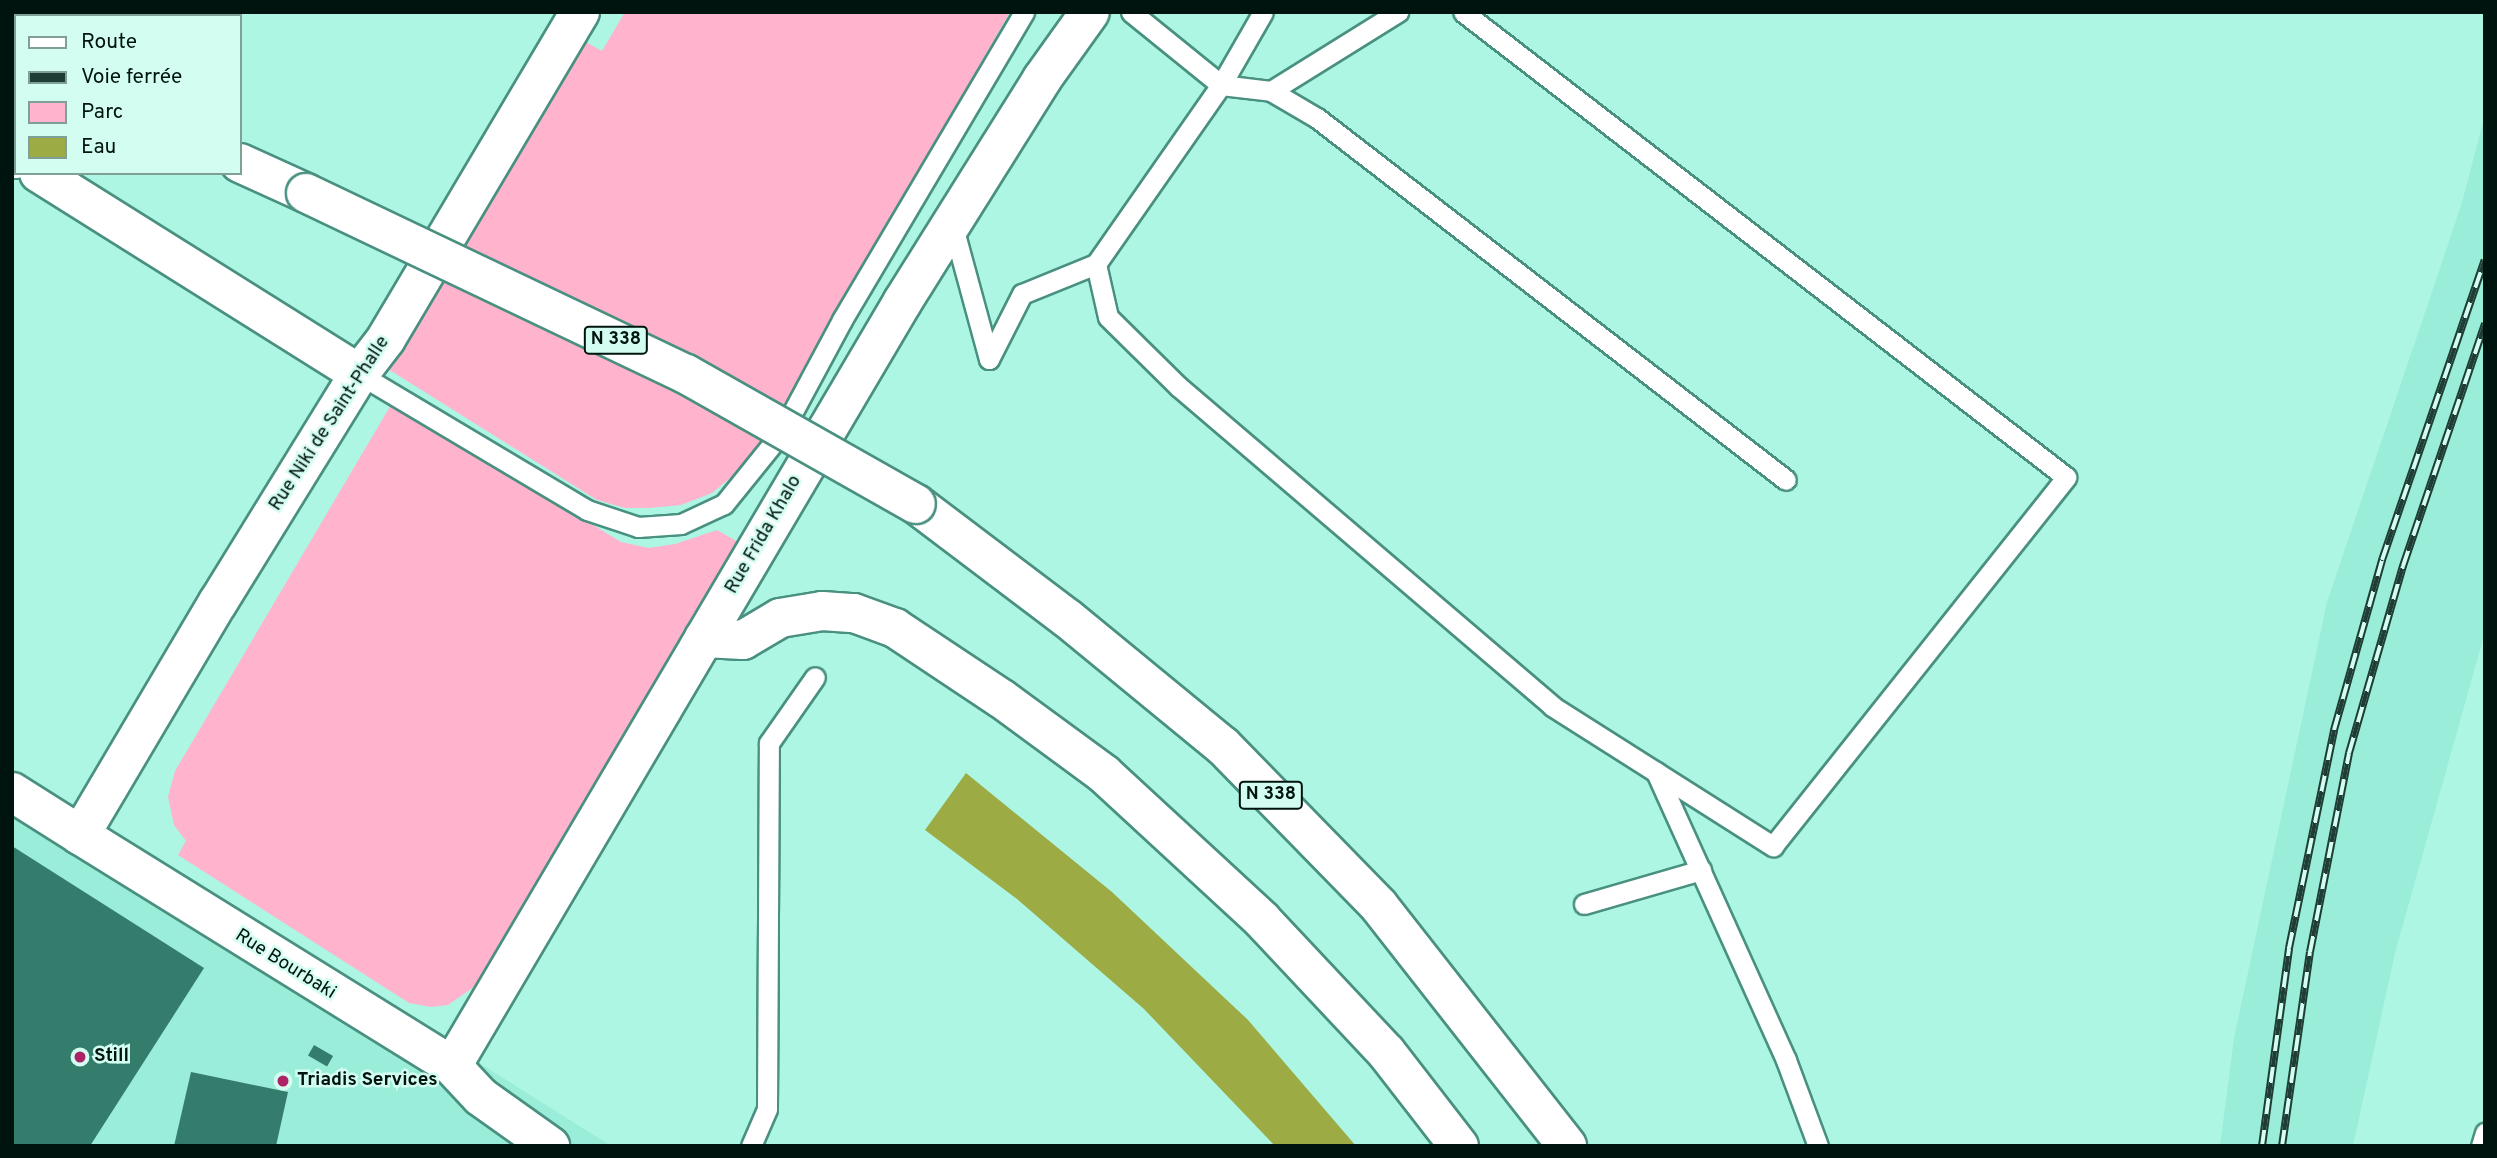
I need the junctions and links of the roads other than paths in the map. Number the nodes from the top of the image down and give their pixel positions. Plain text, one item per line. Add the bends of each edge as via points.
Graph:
1 (580, 12) edge
2 (1024, 12) edge
3 (1090, 12) edge
4 (1131, 12) edge
5 (1263, 12) edge
6 (1398, 12) edge
7 (1463, 12) edge
8 (1221, 85) junction
9 (1271, 91) junction
10 (242, 164) edge
11 (42, 175) edge
12 (952, 222) junction
13 (1096, 264) junction
14 (359, 374) junction
15 (1786, 481) dead end
16 (704, 638) junction
17 (816, 677) dead end
18 (1656, 772) junction
19 (12, 792) edge
20 (80, 835) junction
21 (1701, 870) junction
22 (1584, 904) dead end
23 (452, 1066) junction
24 (2485, 1133) edge
25 (545, 1144) edge
26 (751, 1146) edge
27 (1459, 1146) edge
28 (1567, 1146) edge
29 (1818, 1146) edge
30 (2481, 1146) edge

1 - 14 main road, Rue Niki de Saint-Phalle via 386,340
2 - 14 lane via 842,320 782,432 724,504 681,524 638,527 587,510
3 - 12 main road, Rue Frida Khalo
4 - 8 lane
5 - 8 lane
6 - 9 lane
7 - 18 lane via 2066,477 1773,846
8 - 9 lane
8 - 13 lane
9 - 15 lane via 1317,118
10 - 28 main road, N 338, bridge via 686,374 916,504 1067,618 1223,746 1379,906
11 - 14 main road
12 - 13 lane via 989,359 1021,294
12 - 16 main road, Rue Frida Khalo
13 - 18 lane via 1108,317 1179,387 1552,706
14 - 20 main road, Rue Niki de Saint-Phalle
16 - 23 main road, Rue Frida Khalo
16 - 27 main road via 743,640 780,618 822,611 854,612 895,628 1002,699 1114,784 1262,920 1386,1052
17 - 26 lane via 769,743 767,1109
18 - 21 lane
19 - 20 main road, Rue Bourbaki
20 - 23 main road, Rue Bourbaki
21 - 22 lane
21 - 29 lane via 1786,1060
23 - 25 main road, Rue Bourbaki via 481,1097
24 - 30 lane

